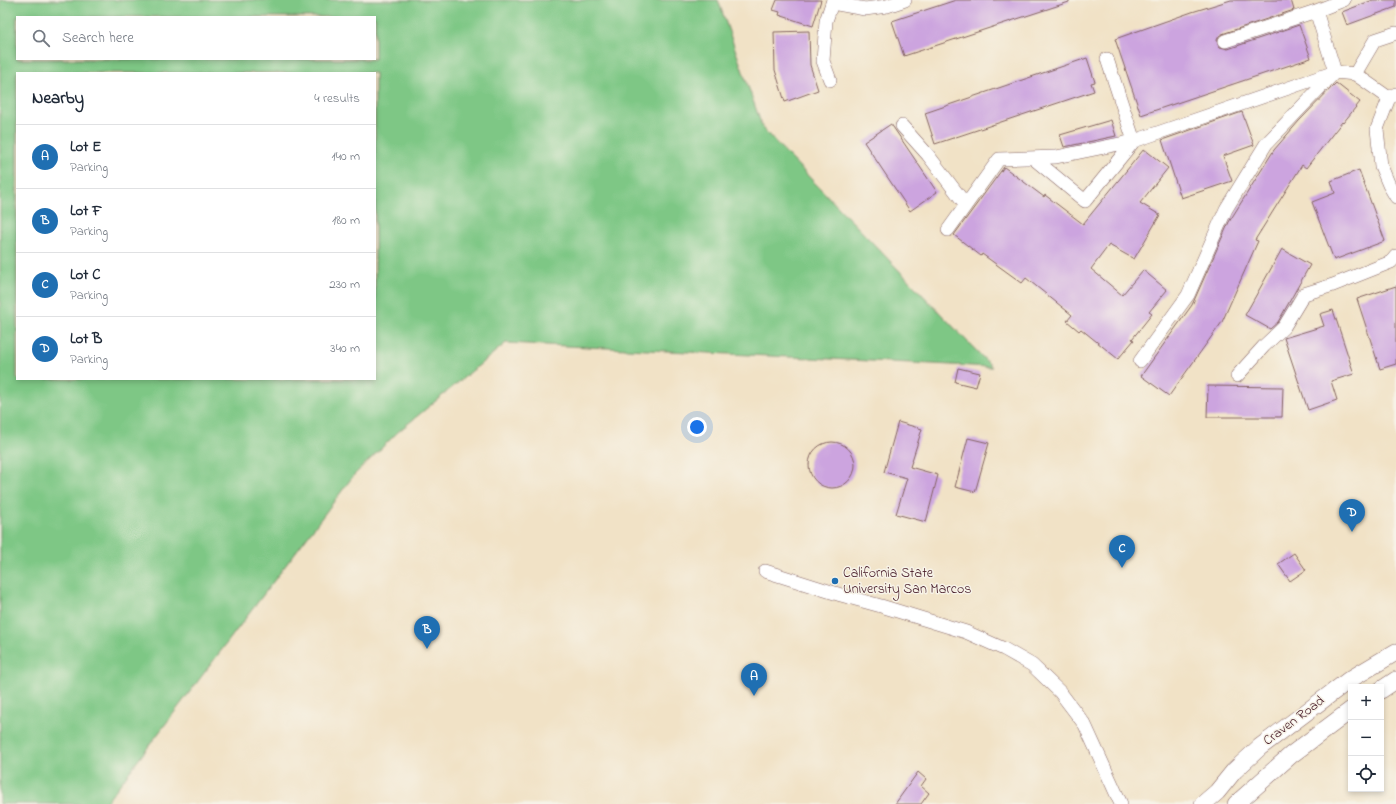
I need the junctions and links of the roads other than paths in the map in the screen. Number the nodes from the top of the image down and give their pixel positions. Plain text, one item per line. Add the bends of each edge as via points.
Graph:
1 (905, 0) edge
2 (1344, 0) edge
3 (833, 2) edge
4 (1316, 11) junction
5 (1396, 33) edge
6 (1225, 41) dead end
7 (1107, 59) dead end
8 (1335, 72) junction
9 (1354, 74) junction
10 (830, 80) dead end
11 (1392, 96) edge
12 (902, 126) dead end
13 (1134, 140) junction
14 (1033, 158) junction
15 (1396, 197) edge
16 (966, 205) junction
17 (948, 230) dead end
18 (1396, 256) edge
19 (1140, 361) dead end
20 (1237, 376) dead end
21 (765, 571) dead end
22 (1396, 652) edge
23 (1396, 680) edge
24 (1384, 688) edge
25 (1348, 712) edge
26 (1122, 804) edge
27 (1203, 804) edge
28 (1236, 804) edge

1 - 3 street via 865,9
2 - 4 street
3 - 10 street via 826,21 823,61
4 - 6 street
4 - 8 street
5 - 9 street via 1375,40
7 - 13 street
8 - 9 street
8 - 13 street
8 - 19 street via 1266,144 1226,209 1188,295
9 - 11 street
11 - 15 street via 1377,129 1381,166
12 - 16 street
13 - 14 street via 1056,157
13 - 14 street via 1085,201
14 - 16 street via 999,159
16 - 17 street
18 - 20 street via 1391,262 1304,294 1284,327
21 - 26 street via 966,632 1032,665 1060,692 1085,725
22 - 27 main road, Craven Road via 1349,680 1260,747
23 - 24 main road
25 - 28 main road, Craven Road via 1291,755

